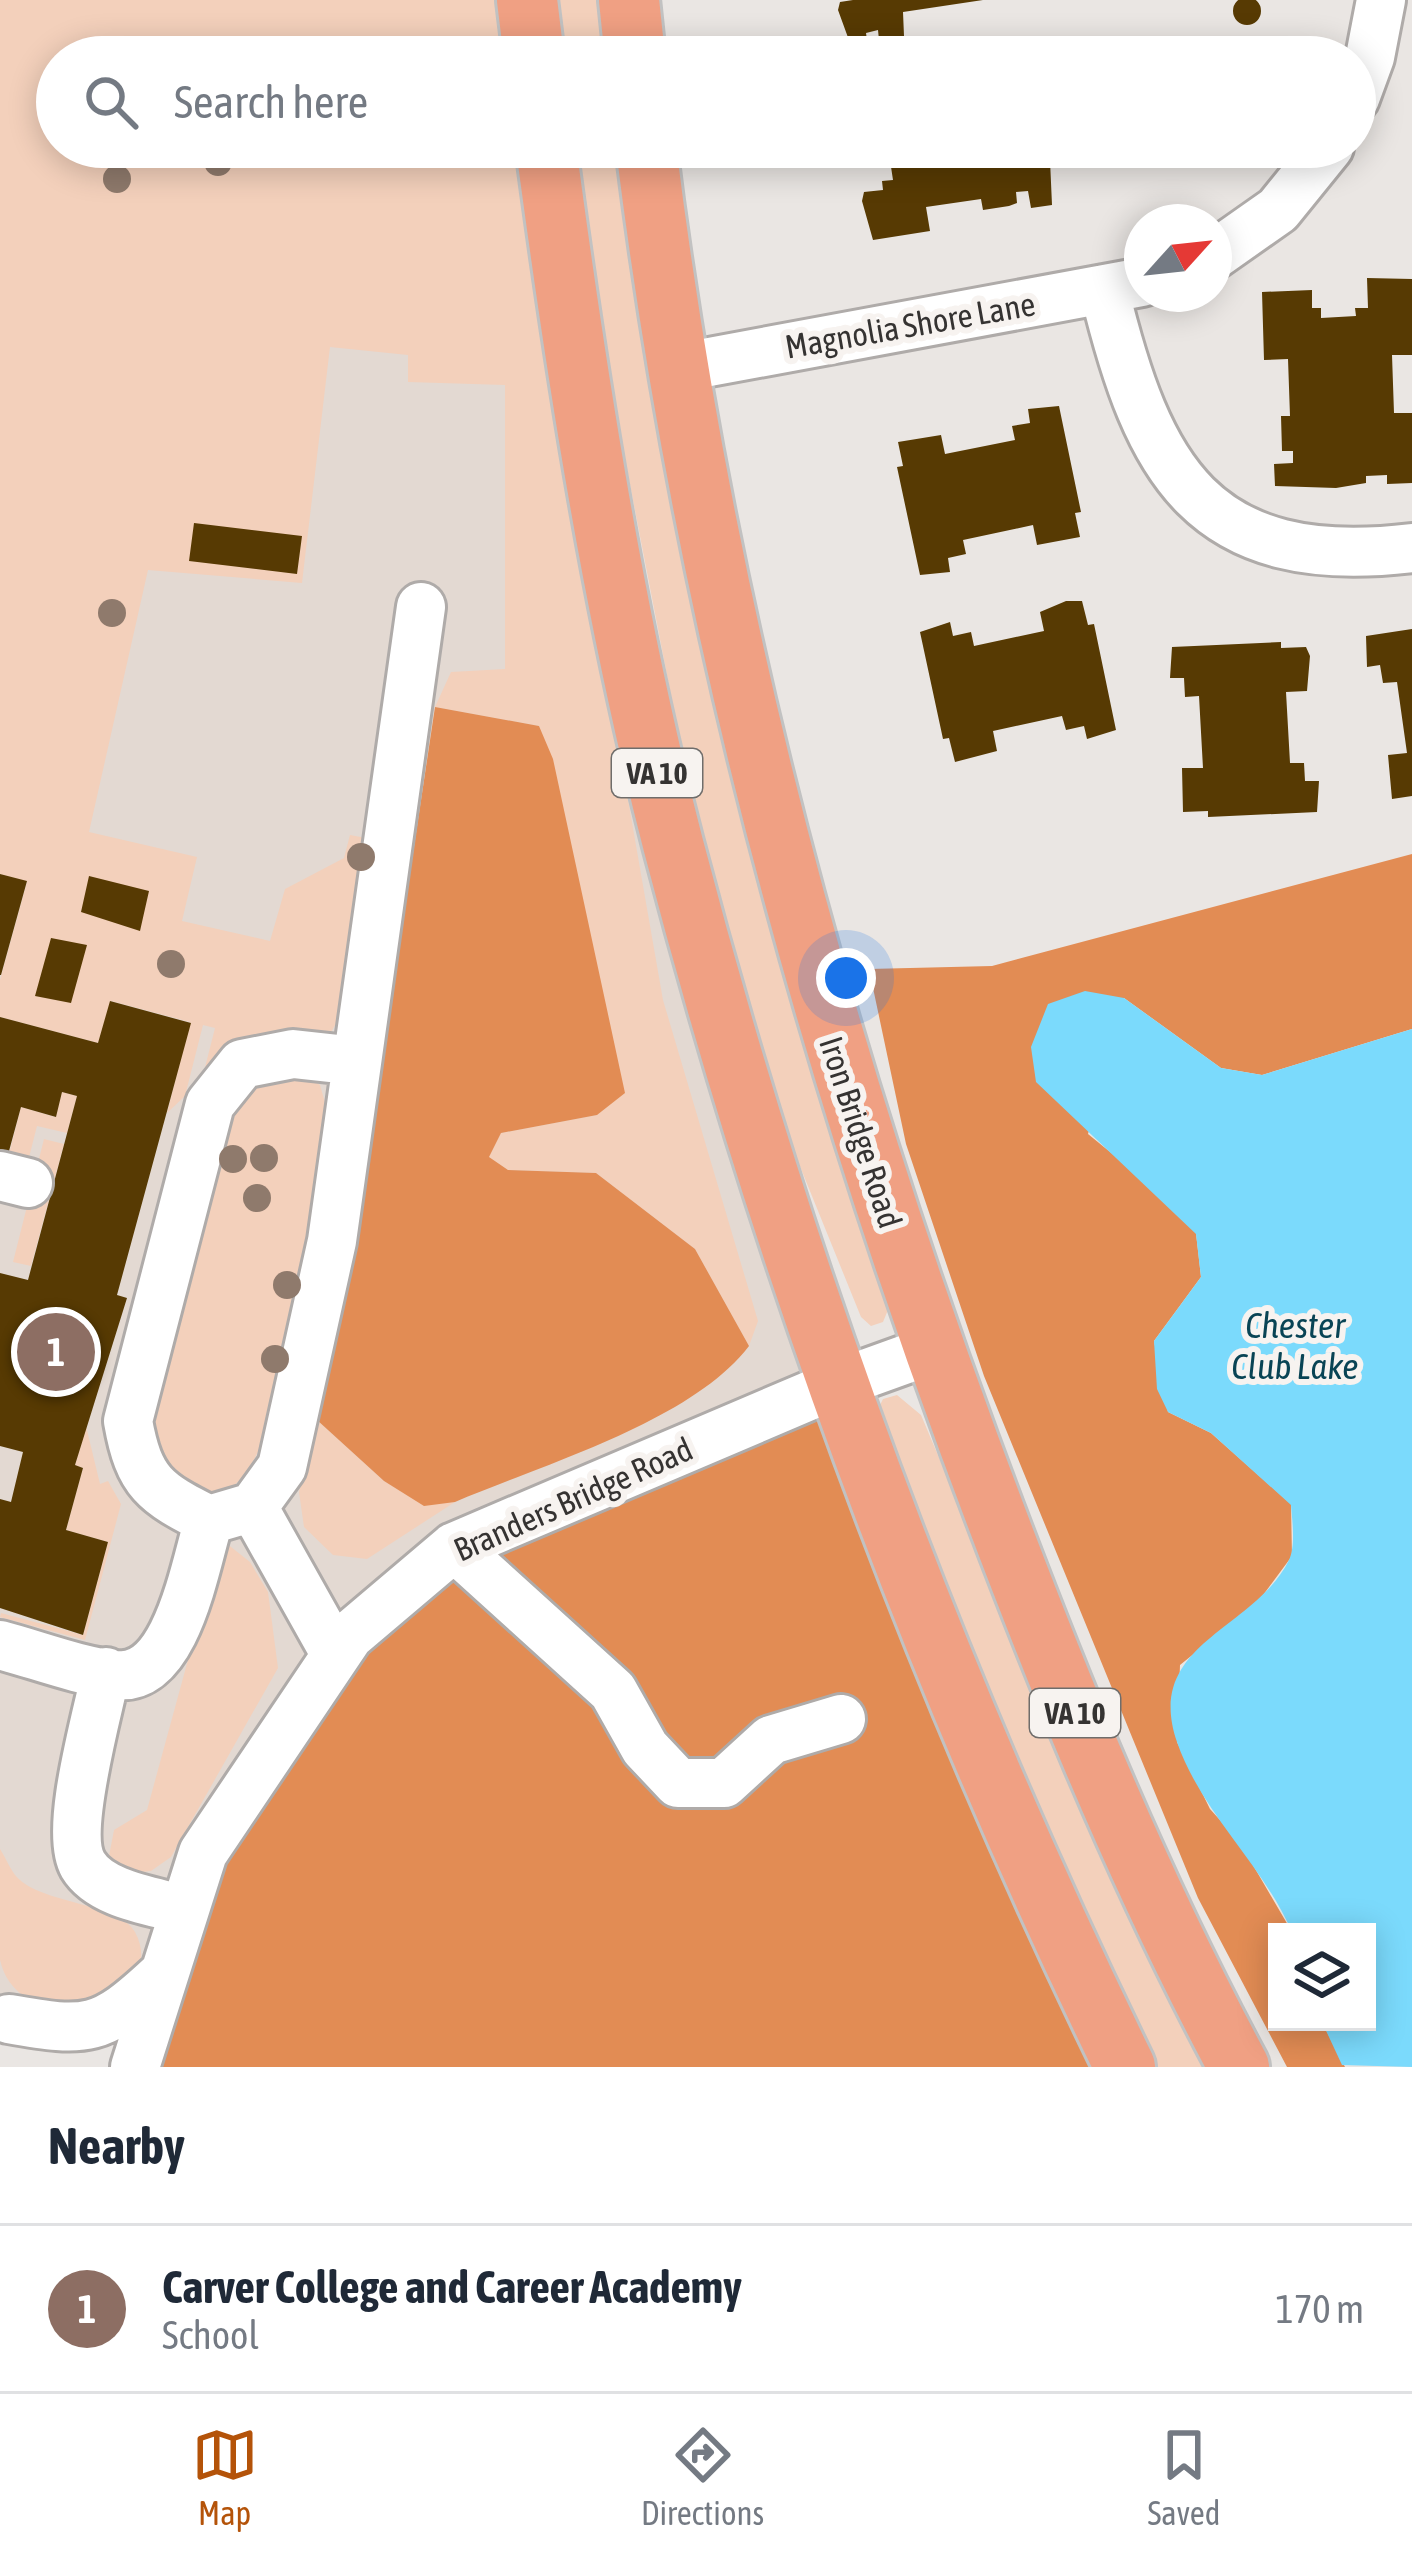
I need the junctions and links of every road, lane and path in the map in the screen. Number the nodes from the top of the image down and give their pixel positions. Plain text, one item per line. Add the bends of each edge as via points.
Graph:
1 (526, 0) edge
2 (629, 0) edge
3 (1381, 0) edge
4 (531, 36) edge
5 (633, 36) edge
6 (1374, 36) edge
7 (549, 168) edge
8 (649, 168) edge
9 (1312, 168) edge
10 (1232, 242) edge
11 (1123, 285) edge
12 (677, 368) junction
13 (1412, 548) edge
14 (421, 607) dead end
15 (357, 1061) junction
16 (934, 1349) junction
17 (837, 1384) junction
18 (231, 1514) junction
19 (454, 1547) junction
20 (0, 1645) edge
21 (335, 1655) junction
22 (106, 1672) junction
23 (841, 1719) dead end
24 (184, 1910) junction
25 (164, 1974) junction
26 (5, 2011) edge
27 (40, 2067) edge
28 (134, 2067) edge
29 (1125, 2067) edge
30 (1240, 2067) edge

1 - 4 main road
2 - 5 main road
3 - 6 street
7 - 17 main road, VA 10 via 592,450 673,844
8 - 12 main road, Iron Bridge Road / VA 10
9 - 10 street via 1278,210
11 - 12 street, Magnolia Shore Lane
11 - 13 street via 1132,396 1181,483 1273,544 1318,553
12 - 16 main road, Iron Bridge Road / VA 10 via 788,884 875,1182
14 - 15 street
15 - 18 street via 332,1240 282,1467
15 - 18 street via 293,1054 242,1064 210,1103 128,1421 136,1465 161,1496
16 - 17 street, Branders Bridge Road
16 - 30 main road, Iron Bridge Road / VA 10 via 1033,1618
17 - 19 street, Branders Bridge Road
17 - 29 main road, VA 10 via 975,1741
18 - 21 street
18 - 22 street via 168,1651 144,1671
19 - 21 street, Branders Bridge Road
19 - 23 street via 613,1691 645,1748 678,1784 724,1783 771,1740
20 - 22 street
21 - 24 street, Branders Bridge Road via 203,1853
22 - 24 street via 76,1834 83,1866 110,1887
24 - 25 street, Branders Bridge Road
25 - 26 street via 117,2018 68,2030
25 - 28 street, Branders Bridge Road
26 - 27 street

